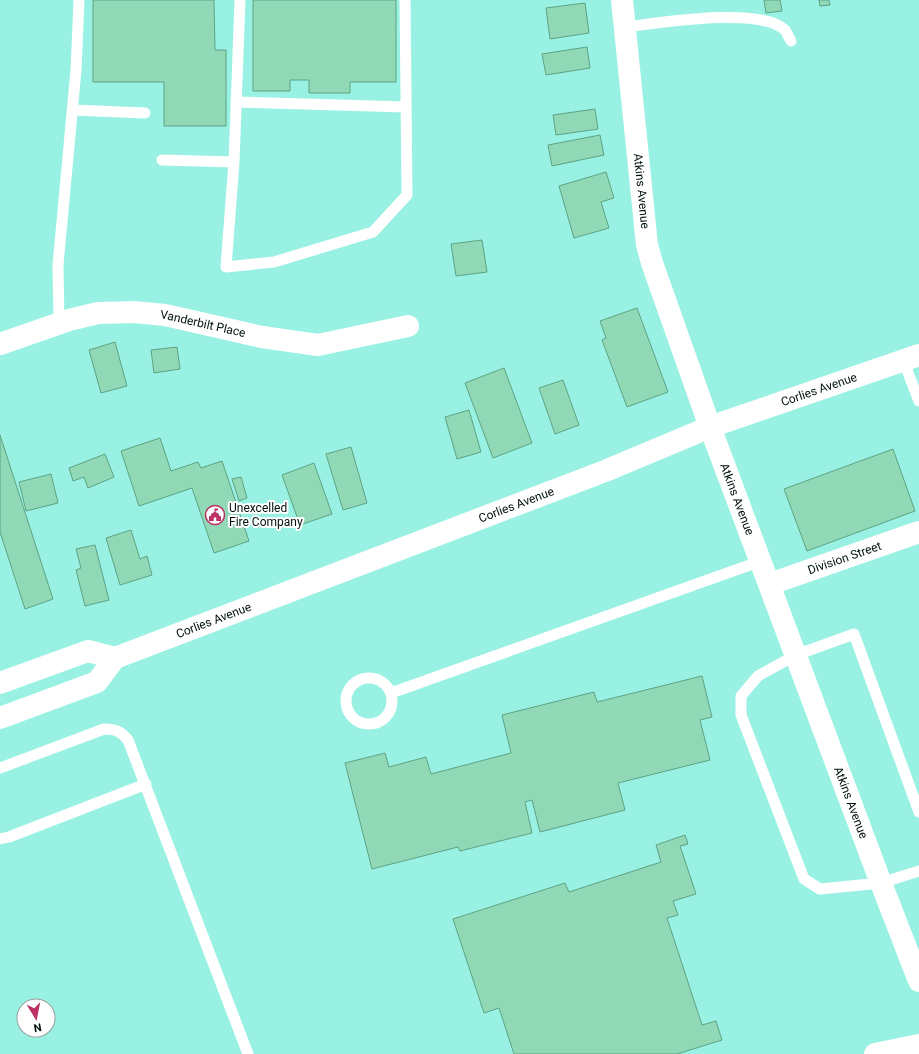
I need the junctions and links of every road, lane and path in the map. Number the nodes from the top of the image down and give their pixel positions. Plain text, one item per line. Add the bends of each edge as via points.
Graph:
1 (79, 0) edge
2 (240, 0) edge
3 (405, 0) edge
4 (622, 0) edge
5 (625, 27) junction
6 (791, 41) dead end
7 (236, 102) junction
8 (406, 107) junction
9 (73, 110) junction
10 (145, 113) dead end
11 (162, 160) dead end
12 (234, 162) junction
13 (59, 323) junction
14 (408, 326) dead end
15 (0, 344) edge
16 (911, 358) edge
17 (919, 401) edge
18 (710, 427) junction
19 (919, 532) edge
20 (761, 561) junction
21 (770, 584) junction
22 (796, 655) junction
23 (115, 658) junction
24 (0, 683) edge
25 (392, 693) junction
26 (0, 718) edge
27 (0, 768) edge
28 (146, 784) junction
29 (919, 812) edge
30 (0, 839) edge
31 (919, 871) edge
32 (880, 883) junction
33 (919, 981) edge
34 (919, 1045) edge
35 (248, 1054) edge
36 (875, 1054) edge

1 - 9 lane
2 - 7 lane
3 - 8 lane
4 - 5 street, Atkins Avenue
5 - 6 lane via 703,18 754,20 784,30
5 - 18 street, Atkins Avenue via 647,245
7 - 8 lane
7 - 12 lane
8 - 12 lane via 407,195 373,232 274,262 226,267
9 - 10 lane
9 - 13 lane via 58,265
11 - 12 lane
13 - 14 street, Vanderbilt Place via 98,313 134,312 165,315 262,337 318,345
13 - 15 street, Vanderbilt Place
16 - 17 lane
16 - 18 street, Corlies Avenue
18 - 20 street, Atkins Avenue
18 - 23 street, Corlies Avenue via 605,471
19 - 21 street, Division Street
20 - 21 street, Atkins Avenue
20 - 25 lane
21 - 22 street, Atkins Avenue
22 - 29 lane via 854,634
22 - 32 street, Atkins Avenue
22 - 32 lane via 758,676 741,696 741,715 804,879 820,889
23 - 24 street via 88,651
23 - 26 street via 97,682
25 - 25 lane via 379,679 368,677 358,680 349,688 346,706 358,722 376,723 386,718 390,711
27 - 28 lane via 94,732 114,729 128,740
28 - 30 lane
28 - 35 lane
31 - 32 lane
32 - 33 street, Atkins Avenue
34 - 36 street

